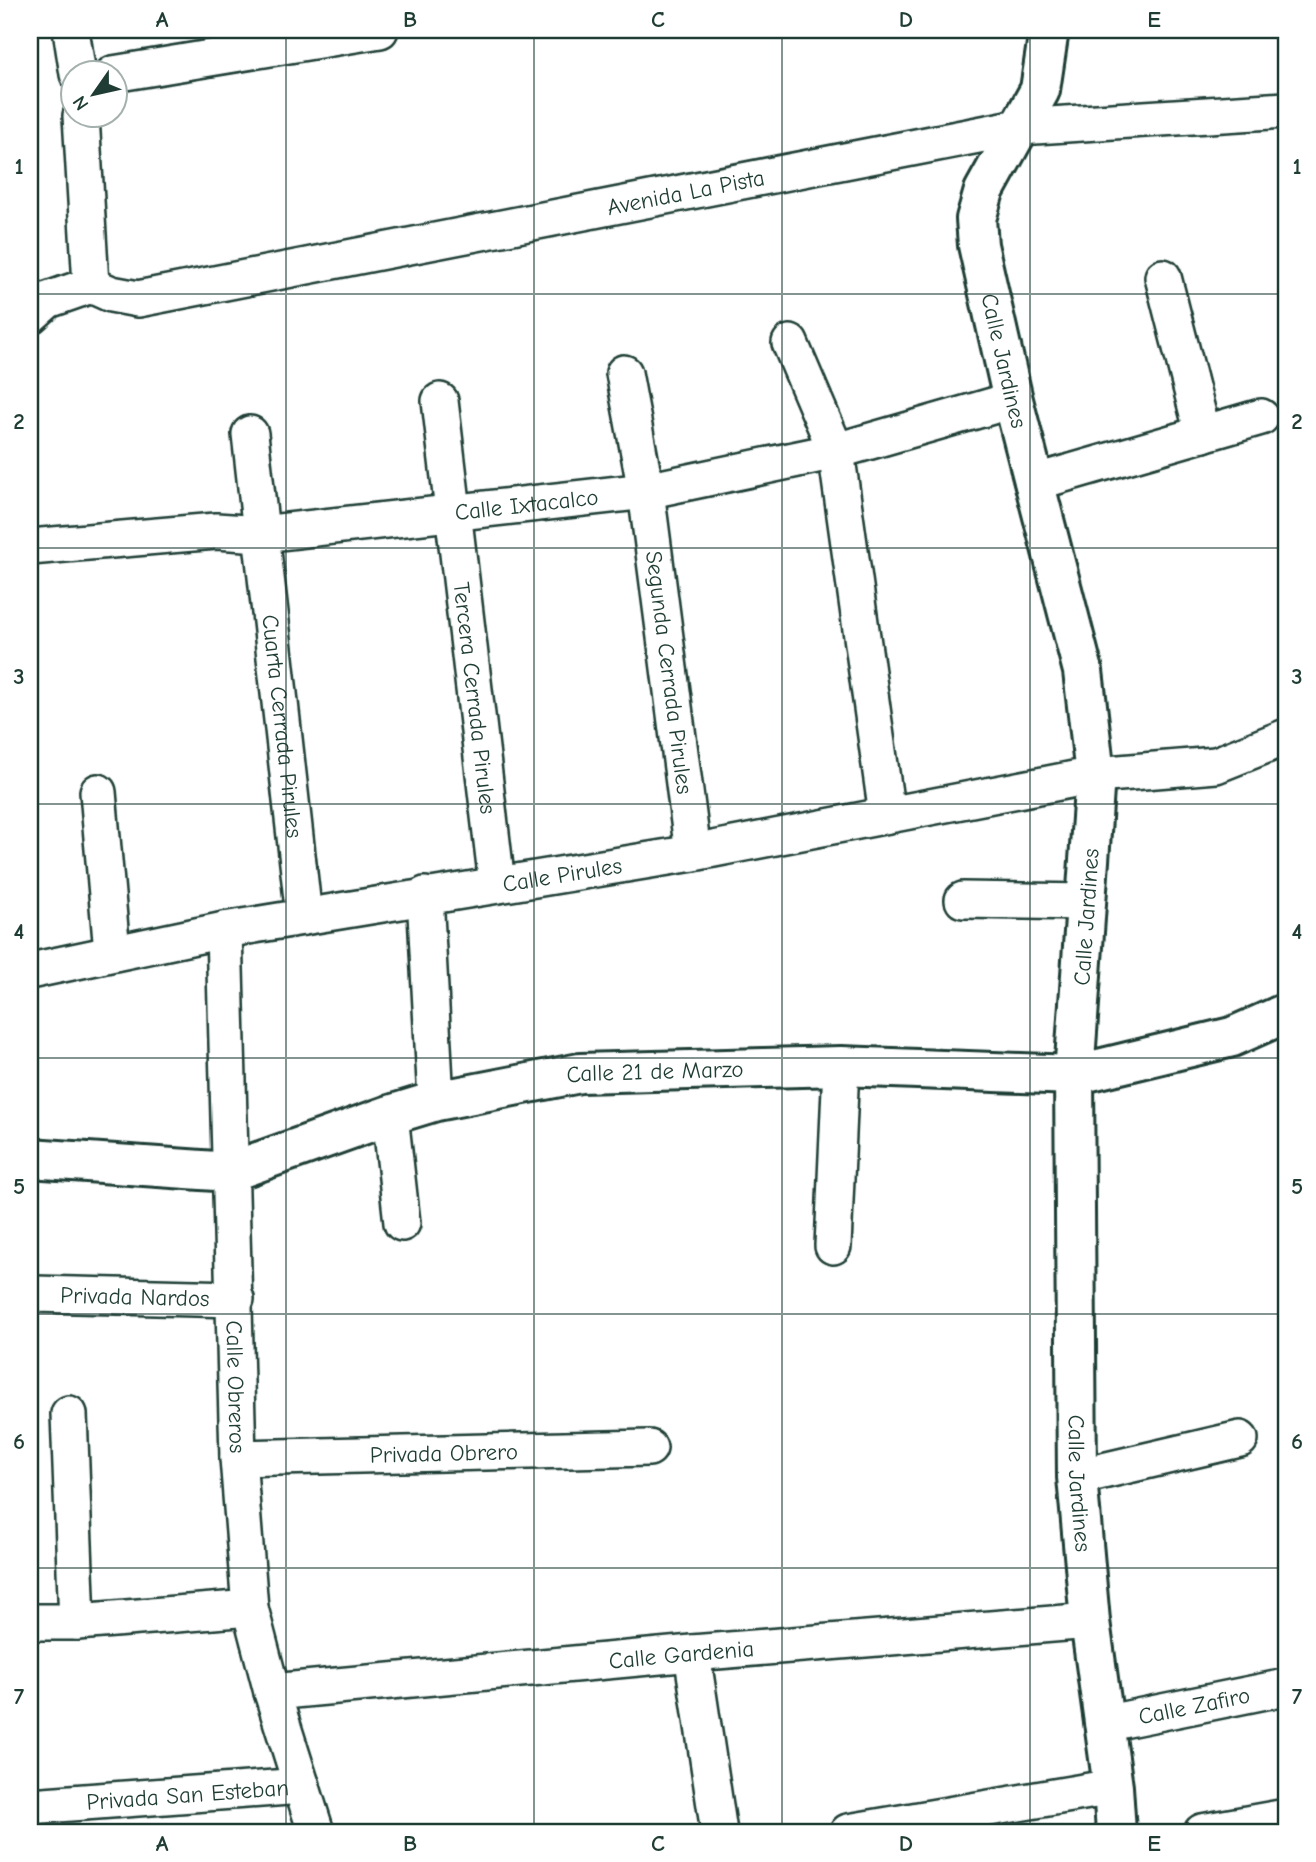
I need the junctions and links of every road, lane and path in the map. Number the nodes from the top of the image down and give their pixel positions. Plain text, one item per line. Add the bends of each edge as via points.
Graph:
1 (71, 30) edge
2 (380, 30) edge
3 (1049, 30) edge
4 (76, 60) edge
5 (130, 71) edge
6 (1286, 110) edge
7 (1019, 127) junction
8 (82, 130) edge
9 (1163, 277) dead end
10 (91, 285) junction
11 (30, 316) edge
12 (790, 343) dead end
13 (624, 373) dead end
14 (1013, 400) junction
15 (440, 401) dead end
16 (1261, 416) dead end
17 (250, 433) dead end
18 (1203, 434) junction
19 (836, 451) junction
20 (1033, 483) junction
21 (646, 491) junction
22 (455, 511) junction
23 (261, 534) junction
24 (30, 547) edge
25 (1286, 737) edge
26 (1095, 775) junction
27 (98, 792) dead end
28 (887, 815) junction
29 (693, 853) junction
30 (497, 884) junction
31 (425, 895) junction
32 (963, 900) dead end
33 (1087, 902) junction
34 (304, 917) junction
35 (225, 930) junction
36 (112, 952) junction
37 (30, 971) edge
38 (1286, 1013) edge
39 (841, 1066) junction
40 (1074, 1075) junction
41 (436, 1101) junction
42 (390, 1115) junction
43 (30, 1158) edge
44 (230, 1172) junction
45 (402, 1223) dead end
46 (833, 1246) dead end
47 (35, 1294) dead end
48 (236, 1299) junction
49 (69, 1413) dead end
50 (1240, 1439) dead end
51 (649, 1448) dead end
52 (238, 1458) junction
53 (1077, 1477) junction
54 (250, 1608) junction
55 (1090, 1621) junction
56 (30, 1622) edge
57 (77, 1622) junction
58 (692, 1653) junction
59 (1286, 1686) edge
60 (272, 1692) junction
61 (1103, 1724) junction
62 (302, 1786) junction
63 (1113, 1787) junction
64 (30, 1806) edge
65 (1286, 1816) edge
66 (316, 1832) edge
67 (719, 1832) edge
68 (848, 1832) edge
69 (1115, 1832) edge
70 (1202, 1832) edge

1 - 4 street
2 - 5 street
3 - 7 main road, Calle Jardines via 1040,90
6 - 7 street, Avenida La Pista
7 - 10 street, Avenida La Pista via 138,299
7 - 14 main road, Calle Jardines via 984,191 976,219
8 - 10 street
9 - 18 street
10 - 11 street via 48,300
12 - 19 street
13 - 21 street, Segunda Cerrada Pirules
14 - 19 street, Calle Ixtacalco
14 - 20 main road, Calle Jardines
15 - 22 street, Tercera Cerrada Pirules
16 - 18 street
17 - 23 street, Cuarta Cerrada Pirules
18 - 20 street
19 - 21 street, Calle Ixtacalco
19 - 28 street
20 - 26 main road, Calle Jardines via 1083,671
21 - 22 street, Calle Ixtacalco
21 - 29 street, Segunda Cerrada Pirules
22 - 23 street, Calle Ixtacalco
22 - 30 street, Tercera Cerrada Pirules
23 - 24 street, Calle Ixtacalco via 216,531
23 - 34 street, Cuarta Cerrada Pirules
25 - 26 street, Calle Pirules via 1216,765
26 - 28 street, Calle Pirules
26 - 33 main road, Calle Jardines
27 - 36 street
28 - 29 street, Calle Pirules
29 - 30 street, Calle Pirules
30 - 31 street, Calle Pirules
31 - 34 street, Calle Pirules
31 - 41 street
32 - 33 street
33 - 40 main road, Calle Jardines
34 - 35 street, Calle Pirules
35 - 36 street, Calle Pirules
35 - 44 street, Calle Obreros
36 - 37 street, Calle Pirules
38 - 40 main road, Calle 21 de Marzo via 1232,1037
39 - 40 main road, Calle 21 de Marzo
39 - 41 main road, Calle 21 de Marzo via 580,1073
39 - 46 street
40 - 53 main road, Calle Jardines
41 - 42 main road, Calle 21 de Marzo
42 - 44 main road, Calle 21 de Marzo
42 - 45 street
43 - 44 main road, Calle 21 de Marzo
44 - 48 street, Calle Obreros
47 - 48 street, Privada Nardos
48 - 52 street, Calle Obreros
49 - 57 street
50 - 53 street
51 - 52 street, Privada Obrero
52 - 54 street, Calle Obreros
53 - 55 main road, Calle Jardines
54 - 57 street
54 - 60 street, Calle Obreros
55 - 58 street, Calle Gardenia
55 - 61 main road, Calle Jardines
56 - 57 street
58 - 60 street, Calle Gardenia
58 - 67 street
59 - 61 street, Calle Zafiro
60 - 62 street, Calle Obreros
61 - 63 main road, Calle Jardines
62 - 64 street, Privada San Esteban
62 - 66 street, Calle Obreros
63 - 68 street
63 - 69 main road, Calle Jardines
65 - 70 street

